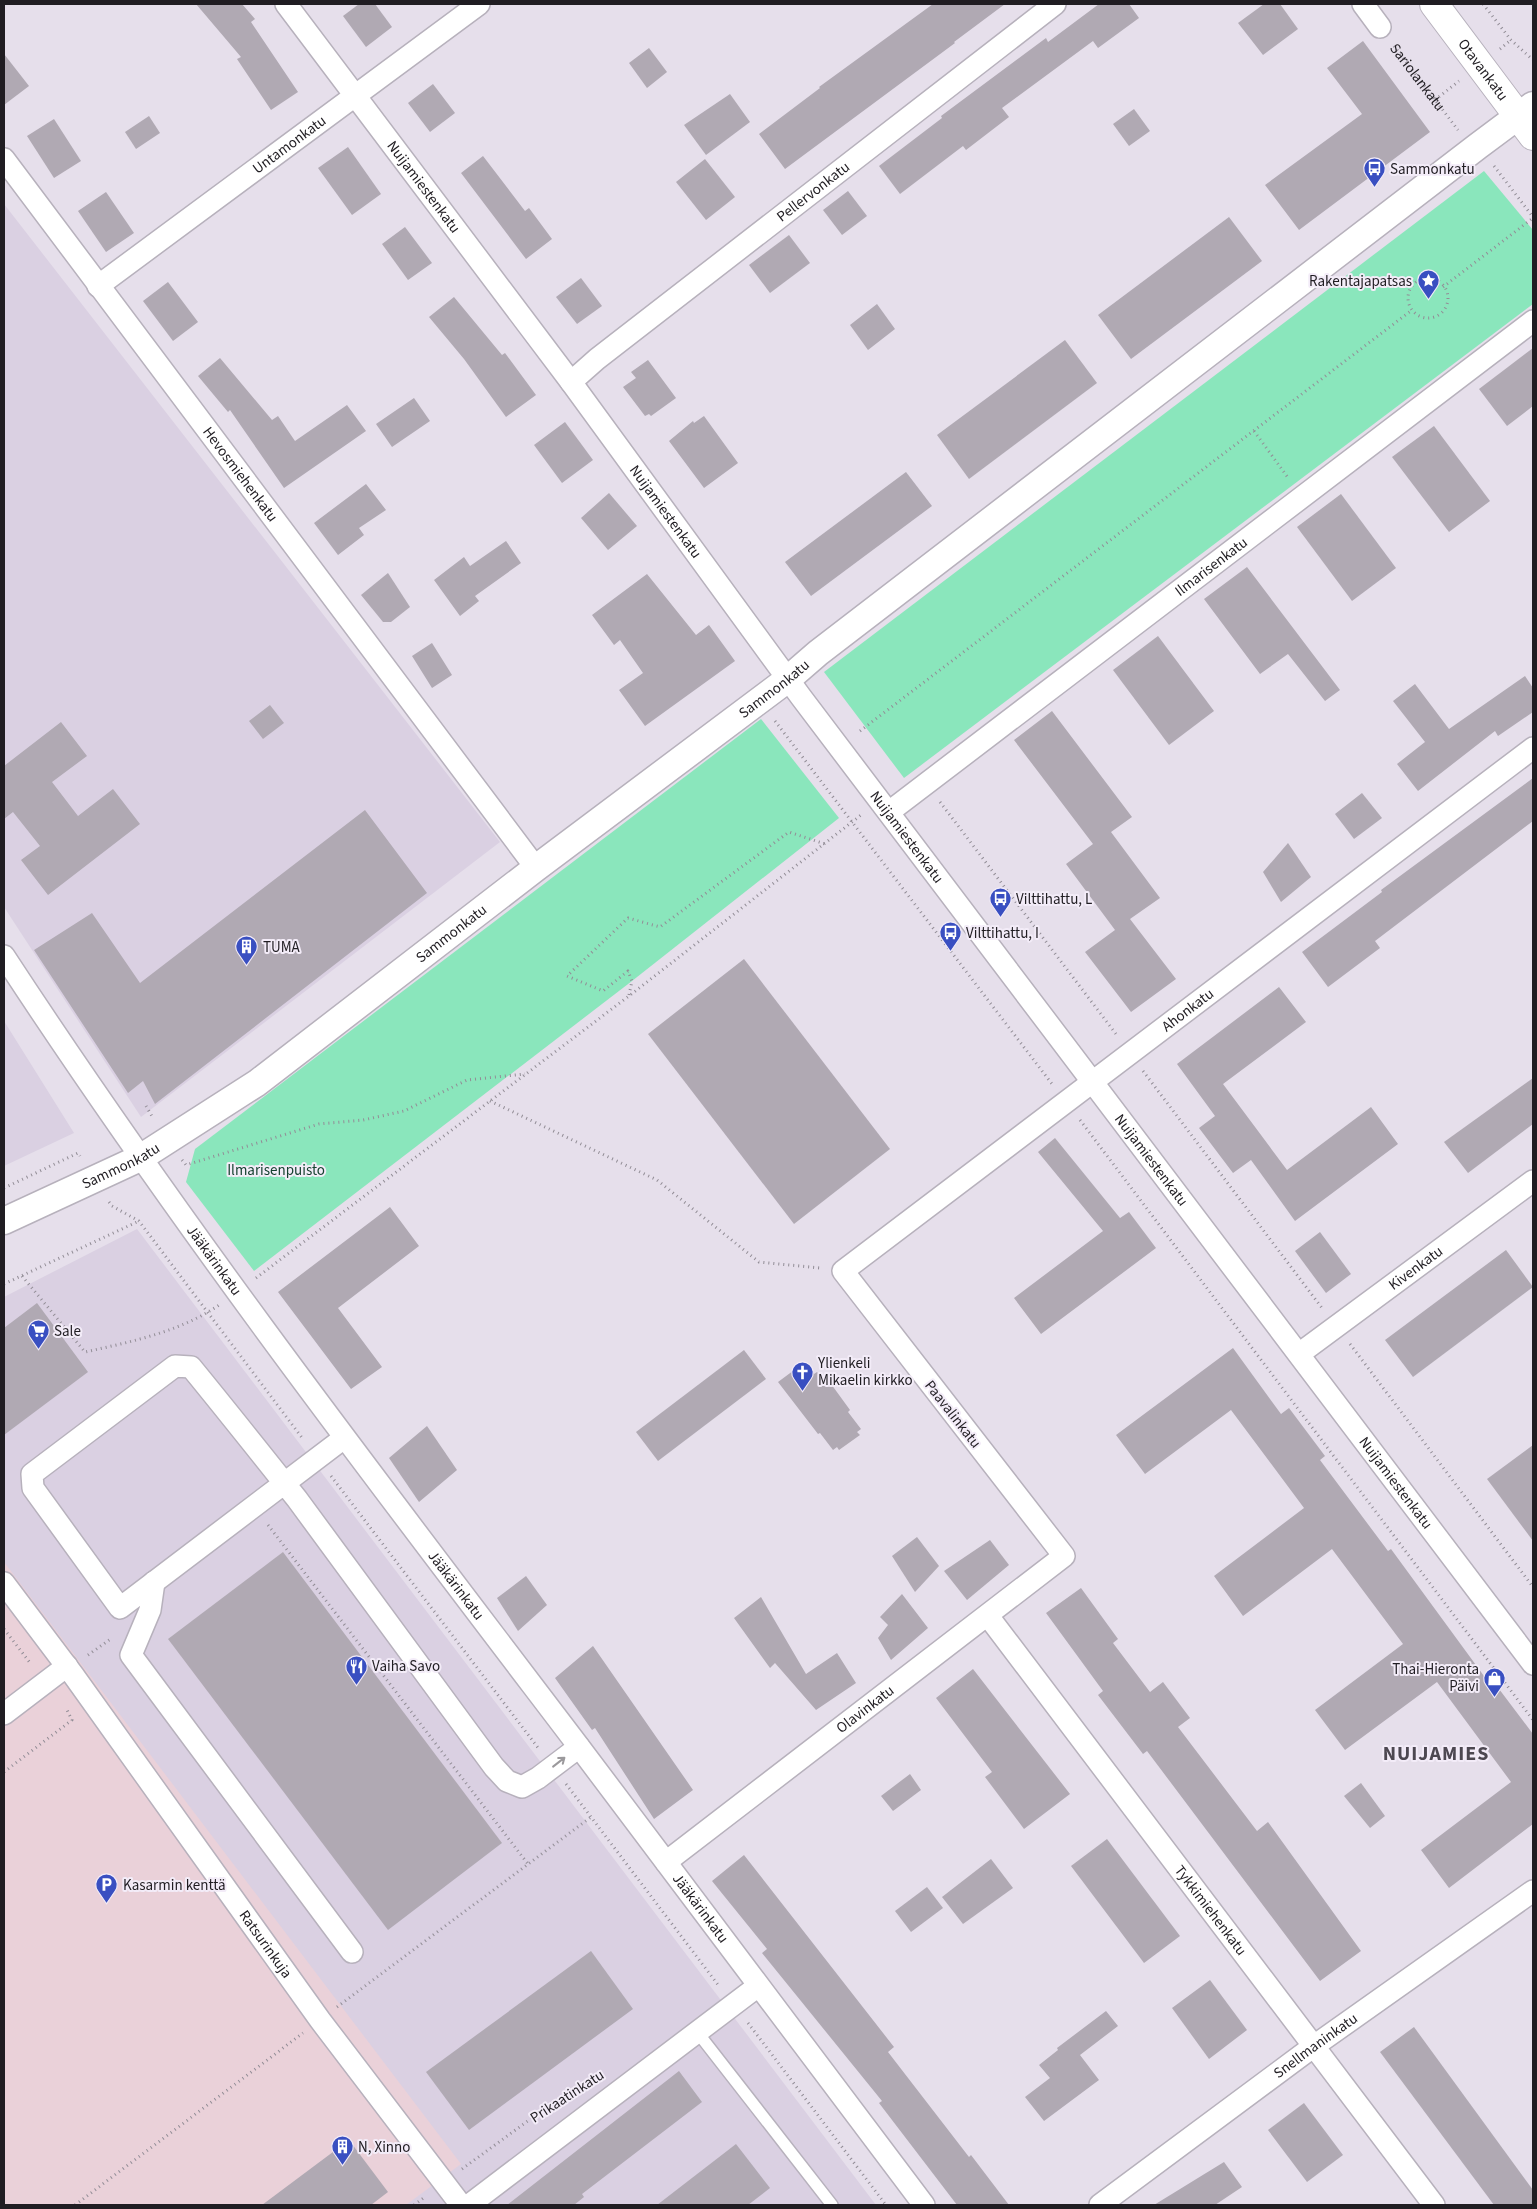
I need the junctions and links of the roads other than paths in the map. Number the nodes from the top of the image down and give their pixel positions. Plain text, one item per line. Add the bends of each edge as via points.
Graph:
1 (286, 4) edge
2 (479, 4) edge
3 (1055, 4) edge
4 (1363, 4) edge
5 (1434, 4) edge
6 (1380, 27) road end
7 (356, 96) junction
8 (1528, 119) edge
9 (4, 159) edge
10 (98, 286) junction
11 (1533, 321) edge
12 (571, 382) junction
13 (788, 679) junction
14 (1533, 748) edge
15 (889, 812) junction
16 (536, 868) junction
17 (4, 956) edge
18 (1094, 1082) junction
19 (140, 1158) junction
20 (1533, 1182) edge
21 (4, 1221) edge
22 (843, 1271) joint
23 (1299, 1354) junction
24 (344, 1438) junction
25 (284, 1483) junction
26 (1064, 1556) joint
27 (154, 1582) junction
28 (4, 1583) edge
29 (988, 1616) junction
30 (1533, 1664) edge
31 (66, 1666) junction
32 (4, 1714) edge
33 (579, 1747) junction
34 (666, 1862) junction
35 (1533, 1891) edge
36 (352, 1952) dead end
37 (758, 1986) junction
38 (698, 2032) junction
39 (1314, 2046) junction
40 (460, 2205) edge
41 (469, 2205) edge
42 (832, 2205) edge
43 (924, 2205) edge
44 (1100, 2205) edge
45 (1434, 2205) edge

1 - 7 street, Nuijamiestenkatu
2 - 7 street, Untamonkatu
3 - 12 street, Pellervonkatu
4 - 6 street
5 - 8 main road, Otavankatu
7 - 10 street, Untamonkatu
7 - 12 street, Nuijamiestenkatu
8 - 13 street, Sammonkatu via 1478,146
9 - 10 street, Hevosmiehenkatu
10 - 16 street, Hevosmiehenkatu
11 - 15 street, Ilmarisenkatu
12 - 13 street, Nuijamiestenkatu
13 - 15 street, Nuijamiestenkatu
13 - 16 street, Sammonkatu
14 - 18 street, Ahonkatu
15 - 18 street, Nuijamiestenkatu
16 - 19 street, Sammonkatu via 257,1083
17 - 19 street, Jääkärinkatu
18 - 22 street, Ahonkatu
18 - 23 street, Nuijamiestenkatu
19 - 21 street, Sammonkatu
19 - 24 street, Jääkärinkatu
20 - 23 street, Kivenkatu
22 - 26 street, Paavalinkatu
23 - 30 street, Nuijamiestenkatu
24 - 25 street
24 - 33 street, Jääkärinkatu
25 - 27 street
25 - 27 street via 191,1367 176,1366 32,1474 33,1488 120,1608
25 -> 33 street via 507,1781 522,1787
26 - 29 street, Olavinkatu
27 - 36 street via 150,1610 131,1654
28 - 31 street, Ratsurinkuja
29 - 34 street, Olavinkatu
29 - 39 street, Tykkimiehenkatu
31 - 32 street
31 - 40 street, Ratsurinkuja via 320,2020
33 - 34 street, Jääkärinkatu
34 - 37 street, Jääkärinkatu
35 - 39 street, Snellmaninkatu
37 - 38 street, Prikaatinkatu
37 - 43 street, Jääkärinkatu
38 - 41 street, Prikaatinkatu
38 - 42 lane
39 - 44 street, Snellmaninkatu
39 - 45 street, Tykkimiehenkatu

